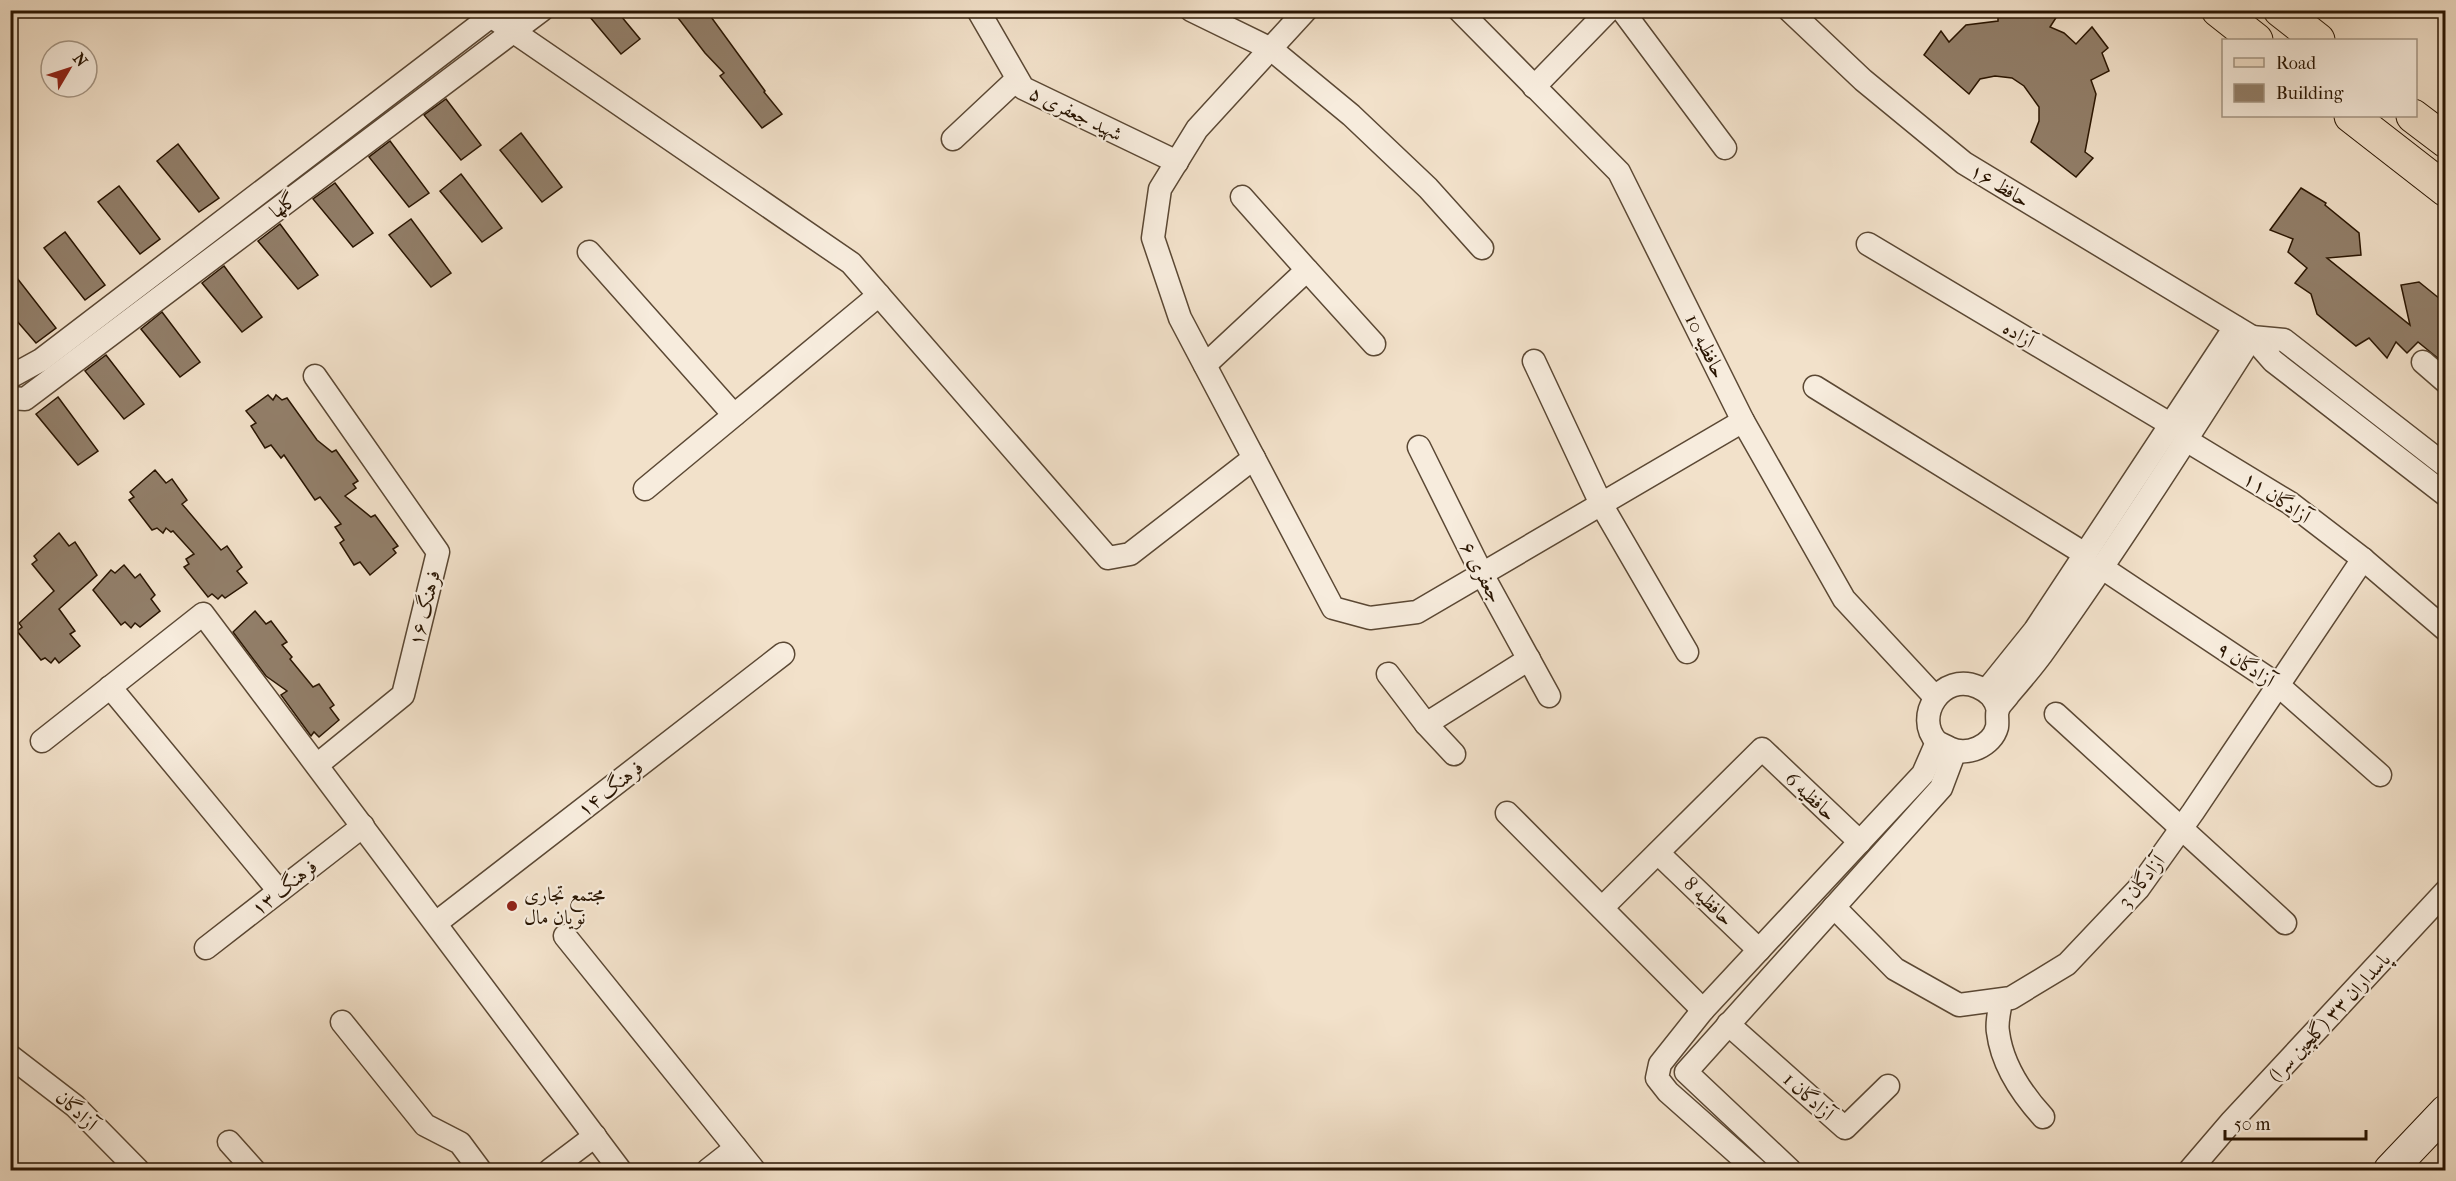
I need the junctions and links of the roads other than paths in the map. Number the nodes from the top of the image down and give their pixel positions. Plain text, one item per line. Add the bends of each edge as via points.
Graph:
1 (542, 10) edge
2 (978, 10) edge
3 (1191, 10) edge
4 (1306, 10) edge
5 (1459, 10) edge
6 (1609, 10) edge
7 (1622, 10) edge
8 (1789, 10) edge
9 (2218, 10) edge
10 (2280, 10) edge
11 (491, 12) edge
12 (512, 33) junction
13 (2255, 39) edge
14 (2317, 39) edge
15 (1271, 49) junction
16 (1017, 79) junction
17 (1534, 87) junction
18 (2352, 117) edge
19 (2414, 117) edge
20 (953, 139) dead end
21 (2445, 141) edge
22 (1725, 148) dead end
23 (1177, 162) junction
24 (2445, 190) edge
25 (1242, 197) dead end
26 (1868, 244) dead end
27 (1482, 248) dead end
28 (589, 252) dead end
29 (1307, 270) junction
30 (879, 295) junction
31 (2244, 332) junction
32 (1374, 344) dead end
33 (1534, 361) dead end
34 (2423, 362) dead end
35 (1205, 365) junction
36 (315, 376) dead end
37 (10, 377) edge
38 (2445, 382) edge
39 (1815, 387) dead end
40 (18, 399) edge
41 (734, 415) junction
42 (1743, 421) junction
43 (2170, 424) junction
44 (2186, 440) junction
45 (1419, 447) dead end
46 (1254, 458) junction
47 (2445, 466) edge
48 (645, 489) dead end
49 (2445, 495) edge
50 (1601, 504) junction
51 (2363, 559) junction
52 (2093, 560) junction
53 (1482, 574) junction
54 (2445, 630) edge
55 (1687, 652) dead end
56 (783, 654) dead end
57 (1529, 659) junction
58 (1388, 674) dead end
59 (2278, 685) junction
60 (110, 687) junction
61 (1549, 696) dead end
62 (1935, 697) junction
63 (1992, 700) junction
64 (2056, 714) dead end
65 (1426, 724) junction
66 (42, 741) dead end
67 (1946, 746) junction
68 (1454, 754) dead end
69 (317, 765) junction
70 (2380, 776) dead end
71 (1507, 813) dead end
72 (363, 826) junction
73 (2182, 827) junction
74 (1860, 842) junction
75 (1658, 853) junction
76 (279, 891) junction
77 (2445, 891) edge
78 (1834, 907) junction
79 (1602, 908) junction
80 (2285, 922) dead end
81 (436, 923) junction
82 (565, 936) dead end
83 (206, 948) dead end
84 (1759, 950) junction
85 (2001, 1000) junction
86 (1703, 1010) junction
87 (342, 1022) dead end
88 (1728, 1024) junction
89 (10, 1056) edge
90 (1888, 1086) dead end
91 (2445, 1111) edge
92 (2043, 1117) dead end
93 (595, 1137) junction
94 (230, 1142) dead end
95 (736, 1148) junction
96 (138, 1170) edge
97 (254, 1170) edge
98 (480, 1170) edge
99 (550, 1170) edge
100 (620, 1170) edge
101 (708, 1170) edge
102 (754, 1170) edge
103 (1756, 1170) edge
104 (1790, 1170) edge
105 (2190, 1170) edge
106 (2390, 1170) edge

1 - 12 street, گلها
2 - 16 street, شهید جعفری ۵
3 - 15 street
4 - 15 street
5 - 17 street, حافظیه 10
6 - 17 street
7 - 22 street
8 - 31 street, حافظ ۱۶ via 1863,80 1964,163
9 - 13 main road
10 - 14 main road
11 - 12 street
11 - 37 street, گلها via 41,360
12 - 30 street via 851,263
12 - 40 street, گلها
15 - 23 street via 1197,129
15 - 27 street via 1351,115 1428,188
16 - 20 street
16 - 23 street, شهید جعفری ۵ via 1023,88
17 - 42 street, حافظیه 10 via 1619,172
18 - 24 main road
19 - 21 main road
23 - 35 street via 1160,189 1153,238 1180,318
25 - 29 street
26 - 43 street, آزاده
28 - 41 street
29 - 32 street
29 - 35 street
30 - 41 street
30 - 46 street via 1108,558 1130,554
31 - 43 street
31 - 44 street
31 - 47 street via 2284,340
31 - 49 street via 2273,360
33 - 50 street
34 - 38 street
35 - 46 street
36 - 69 street, فرهنگ ۱۶ via 438,552 403,694
39 - 52 street, آزادگان ۹
41 - 48 street
42 - 50 street
42 - 62 street, حافظیه 10 via 1844,599
43 - 52 street
44 - 51 street, آزادگان ۱۱ via 2290,503
44 - 52 street
45 - 53 street, جعفری ۶
46 - 53 street via 1333,608 1370,618 1417,612
50 - 53 street
50 - 55 street
51 - 54 street, آزادگان ۱۱
51 - 59 street, آزادگان 3
52 - 59 street, آزادگان ۹
52 - 63 street via 2045,649
53 - 57 street, جعفری ۶
56 - 81 street, فرهنگ ۱۴
57 - 61 street, جعفری ۶
57 - 65 street
58 - 65 street
59 - 70 street, آزادگان ۹
59 - 73 street, آزادگان 3
60 - 66 street
60 - 69 street via 203,614
60 - 76 street
62 - 63 street via 1950,685 1968,683
62 - 67 street via 1929,712 1931,729
63 - 67 street via 1997,727 1988,742 1972,751
64 - 73 street
65 - 68 street
67 - 74 street
67 - 78 street via 1941,788
69 - 72 street
71 - 79 street
72 - 76 street, فرهنگ ۱۳
72 - 81 street
73 - 80 street
73 - 85 street, آزادگان 3 via 2138,890 2067,964 2011,999
74 - 75 street, حافظیه 6 via 1762,749
74 - 84 street
75 - 79 street
75 - 84 street, حافظیه 8
76 - 83 street, فرهنگ ۱۳
77 - 105 street, پاسداران ۳۳ (گلچین سرا)
78 - 85 street, آزادگان 3 via 1895,969 1959,1005
78 - 88 street
79 - 86 street
81 - 93 street
82 - 95 street
84 - 86 street
85 - 92 street via 1997,1030 2004,1056 2025,1097
86 - 103 street via 1660,1064 1657,1078
87 - 98 street via 425,1125 460,1143
88 - 90 street, آزادگان 1 via 1845,1128
88 - 104 street via 1686,1072
89 - 96 street, آزادگان via 75,1106
91 - 106 street
93 - 99 street
93 - 100 street
94 - 97 street
95 - 101 street
95 - 102 street

